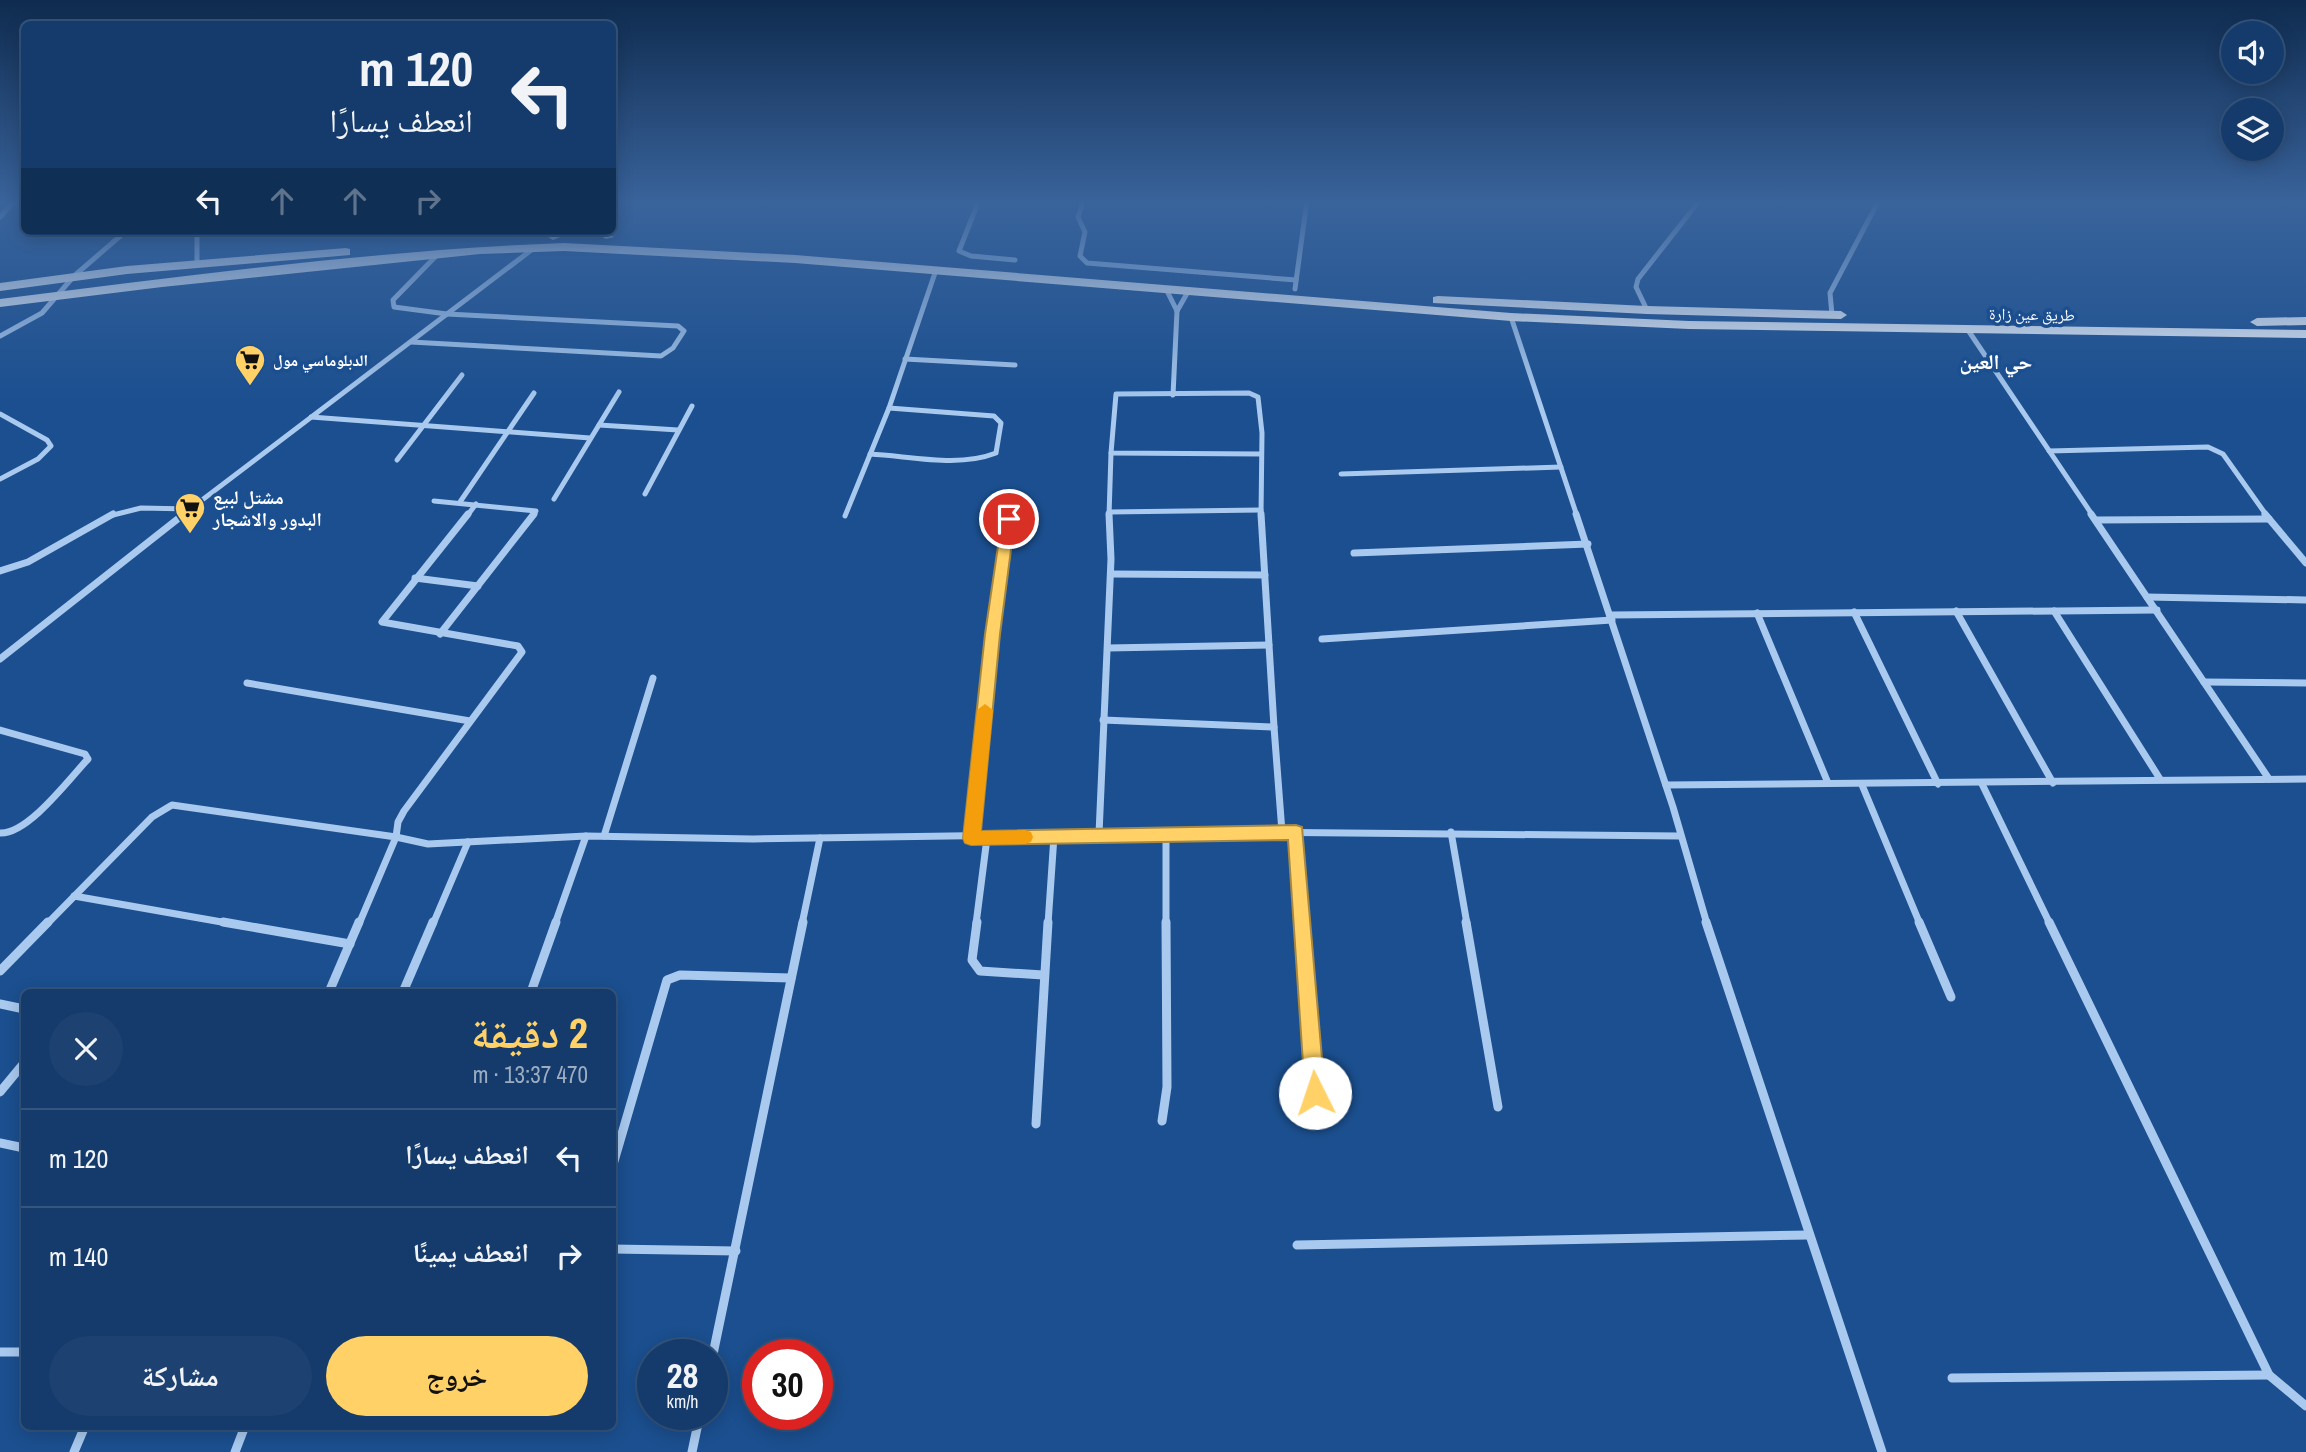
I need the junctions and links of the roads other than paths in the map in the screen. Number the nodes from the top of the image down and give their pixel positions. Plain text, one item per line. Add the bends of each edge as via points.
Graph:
1 (84, 268) edge
2 (154, 268) edge
3 (168, 268) edge
4 (307, 268) edge
5 (425, 268) edge
6 (508, 268) edge
7 (906, 268) edge
8 (1063, 268) edge
9 (1141, 268) edge
10 (1297, 268) edge
11 (1647, 268) edge
12 (1843, 268) edge
13 (936, 270) junction
14 (74, 276) junction
15 (162, 283) junction
16 (1295, 284) junction
17 (0, 287) edge
18 (1166, 289) junction
19 (1189, 290) junction
20 (57, 296) junction
21 (0, 303) edge
22 (1647, 310) junction
23 (1177, 311) junction
24 (447, 314) junction
25 (1832, 315) junction
26 (1511, 317) junction
27 (2306, 321) edge
28 (1968, 330) junction
29 (2306, 334) edge
30 (0, 336) edge
31 (411, 342) junction
32 (905, 359) junction
33 (1015, 365) dead end
34 (462, 374) dead end
35 (618, 392) dead end
36 (534, 393) dead end
37 (1173, 395) junction
38 (692, 407) dead end
39 (889, 408) junction
40 (0, 414) edge
41 (310, 417) junction
42 (425, 425) junction
43 (599, 425) junction
44 (678, 430) junction
45 (508, 431) junction
46 (590, 438) junction
47 (2049, 451) junction
48 (1111, 453) junction
49 (870, 454) junction
50 (1261, 454) junction
51 (397, 460) dead end
52 (1561, 467) junction
53 (1341, 474) dead end
54 (0, 479) edge
55 (645, 494) dead end
56 (554, 499) dead end
57 (433, 500) dead end
58 (460, 502) junction
59 (476, 504) junction
60 (190, 509) junction
61 (1261, 510) junction
62 (1109, 512) junction
63 (845, 516) dead end
64 (1009, 519) dead end
65 (2269, 519) junction
66 (2096, 520) junction
67 (1588, 544) junction
68 (1354, 553) dead end
69 (2306, 563) edge
70 (0, 571) edge
71 (1111, 573) junction
72 (1265, 575) junction
73 (415, 578) junction
74 (478, 586) junction
75 (2147, 597) junction
76 (2306, 600) edge
77 (2157, 610) junction
78 (1956, 611) junction
79 (2054, 611) junction
80 (1854, 612) junction
81 (1757, 613) junction
82 (1611, 617) junction
83 (440, 634) junction
84 (1322, 639) dead end
85 (1269, 645) junction
86 (1108, 648) junction
87 (0, 659) edge
88 (653, 678) dead end
89 (2204, 682) junction
90 (247, 683) dead end
91 (2306, 683) edge
92 (1103, 720) junction
93 (470, 721) junction
94 (1274, 727) junction
95 (0, 730) edge
96 (2160, 779) junction
97 (2269, 779) junction
98 (2306, 779) edge
99 (1828, 783) junction
100 (2053, 783) junction
101 (1938, 784) junction
102 (1982, 784) junction
103 (1665, 785) junction
104 (1863, 785) junction
105 (1282, 832) junction
106 (1296, 832) junction
107 (1451, 832) junction
108 (0, 834) edge
109 (1099, 834) junction
110 (1166, 834) junction
111 (586, 836) junction
112 (604, 836) junction
113 (1054, 836) junction
114 (1679, 836) junction
115 (396, 837) junction
116 (820, 838) junction
117 (971, 838) junction
118 (987, 838) junction
119 (468, 842) junction
120 (74, 896) junction
121 (350, 944) junction
122 (0, 971) edge
123 (1043, 975) junction
124 (791, 978) junction
125 (330, 989) edge
126 (404, 989) edge
127 (532, 989) edge
128 (1951, 997) dead end
129 (0, 1004) edge
130 (21, 1008) edge
131 (21, 1067) edge
132 (0, 1092) edge
133 (1498, 1107) dead end
134 (1317, 1119) dead end
135 (1161, 1121) dead end
136 (1036, 1124) dead end
137 (0, 1143) edge
138 (21, 1148) edge
139 (616, 1154) edge
140 (1809, 1235) junction
141 (1297, 1245) dead end
142 (616, 1248) edge
143 (736, 1251) junction
144 (716, 1339) edge
145 (0, 1352) edge
146 (21, 1352) edge
147 (2269, 1375) junction
148 (1952, 1378) dead end
149 (2306, 1406) edge
150 (83, 1430) edge
151 (243, 1430) edge
152 (696, 1430) edge
153 (74, 1452) edge
154 (235, 1452) edge
155 (692, 1452) edge
156 (1882, 1452) edge

1 - 14 street
2 - 14 main road, طريق عين زارة
3 - 15 main road via 156,275
4 - 15 main road, طريق عين زارة
5 - 24 street via 392,305
6 - 24 street
7 - 13 main road, طريق عين زارة
8 - 16 main road, طريق عين زارة
9 - 16 street
10 - 16 street
11 - 22 street via 1636,287
12 - 25 street via 1830,293
13 - 18 main road, طريق عين زارة
13 - 32 street
14 - 17 main road, طريق عين زارة
14 - 20 street
15 - 20 main road, طريق عين زارة
16 - 22 main road, طريق عين زارة
18 - 19 main road, طريق عين زارة
18 - 23 street
19 - 23 street
19 - 26 main road, طريق عين زارة
20 - 21 main road, طريق عين زارة
20 - 30 street via 42,313
22 - 25 main road, طريق عين زارة
23 - 37 street
24 - 31 street
24 - 31 street via 678,326 684,331 661,356
25 - 27 main road, طريق عين زارة
26 - 28 main road, طريق عين زارة
26 - 52 street
28 - 29 main road, طريق عين زارة
28 - 47 street
31 - 41 street
32 - 33 street
32 - 39 street
34 - 42 street
35 - 43 street
36 - 45 street
37 - 48 street via 1116,394
37 - 50 street via 1255,394 1260,405
38 - 44 street
39 - 49 street
39 - 49 street via 994,416 1001,423 996,453 970,460
40 - 54 street via 51,446 38,459
41 - 42 street
41 - 60 street
42 - 45 street
42 - 51 street
43 - 44 street
43 - 46 street
44 - 55 street
45 - 46 street
45 - 58 street
46 - 56 street
47 - 65 street via 2212,448 2223,454
47 - 66 street
48 - 50 street
48 - 62 street
49 - 63 street
50 - 61 street
52 - 53 street
52 - 67 street
57 - 58 street
58 - 59 street
59 - 73 street
59 - 74 street via 536,512
60 - 70 street via 122,511
60 - 87 street
61 - 62 street
61 - 72 street
62 - 71 street
64 - 117 street
65 - 66 street
65 - 69 street
66 - 75 street
67 - 68 street
67 - 82 street
71 - 72 street
71 - 86 street
72 - 85 street
73 - 74 street
73 - 83 street via 382,622
74 - 83 street
75 - 76 street
75 - 77 street
77 - 79 street
77 - 89 street
78 - 79 street
78 - 80 street
78 - 100 street
79 - 96 street
80 - 81 street
80 - 101 street
81 - 82 street
81 - 99 street
82 - 84 street
82 - 103 street
83 - 93 street via 518,646 522,652
85 - 86 street
85 - 94 street
86 - 92 street
88 - 112 street
89 - 91 street
89 - 97 street
90 - 93 street
92 - 94 street
92 - 109 street
93 - 115 street via 404,811
94 - 105 street
95 - 108 street via 85,754 88,760 28,822
96 - 97 street
96 - 100 street
97 - 98 street
99 - 103 street
99 - 104 street
100 - 102 street
101 - 102 street
101 - 104 street
102 - 147 street
103 - 114 street
104 - 128 street
105 - 106 street
105 - 110 street
106 - 107 street
106 - 134 street
107 - 114 street
107 - 133 street
109 - 110 street
109 - 113 street
110 - 135 street via 1167,1087
111 - 112 street
111 - 119 street
111 - 127 street
112 - 116 street
113 - 118 street
113 - 123 street
114 - 140 street
115 - 119 street via 428,844
115 - 120 street via 172,805 152,817
115 - 121 street
116 - 117 street
116 - 124 street
117 - 118 street
118 - 123 street via 972,960 988,973
119 - 126 street
120 - 121 street
120 - 122 street
121 - 125 street
123 - 136 street
124 - 139 street via 680,975 667,980
124 - 143 street
129 - 130 street
131 - 132 street
137 - 138 street
140 - 141 street
140 - 156 street
142 - 143 street
143 - 144 street
145 - 146 street
147 - 148 street
147 - 149 street
150 - 153 street
151 - 154 street
152 - 155 street

